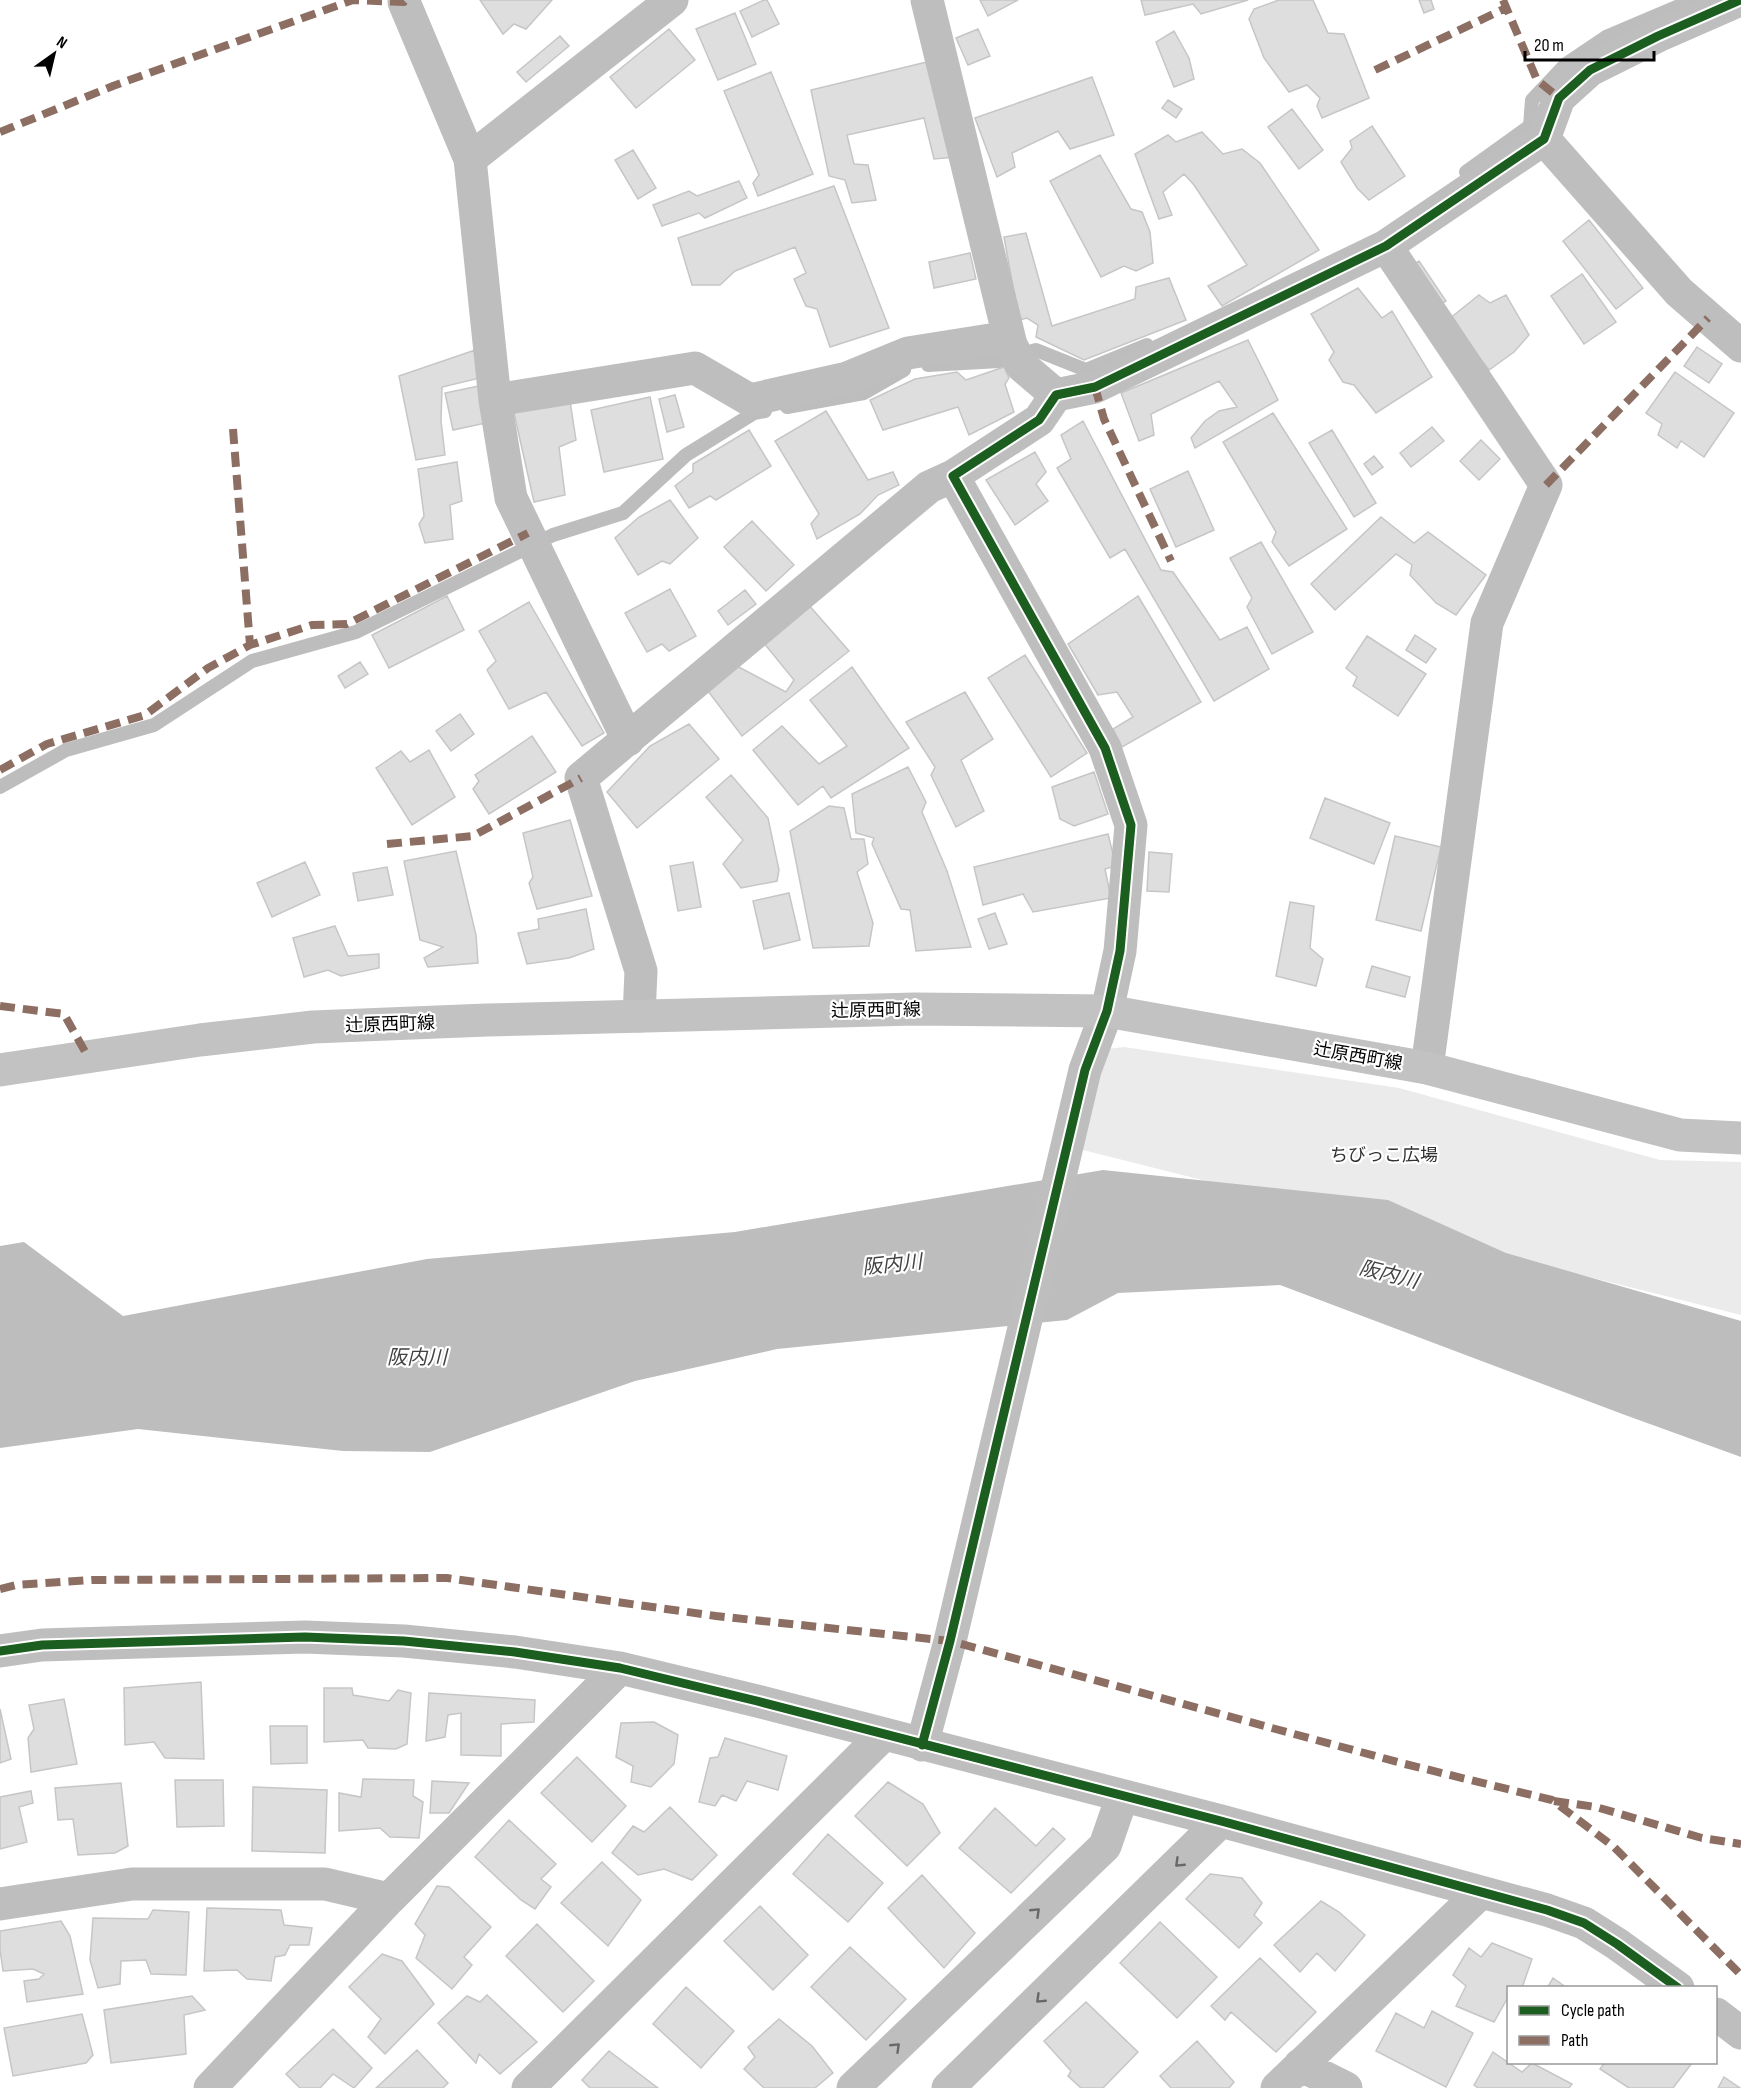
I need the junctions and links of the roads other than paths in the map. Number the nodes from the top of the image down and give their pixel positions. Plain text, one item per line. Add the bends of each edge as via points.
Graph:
1 (672, 0) edge
2 (927, 0) edge
3 (1740, 0) edge
4 (404, 2) dead end
5 (1544, 139) junction
6 (470, 159) junction
7 (1386, 246) junction
8 (1741, 346) edge
9 (1014, 350) junction
10 (1056, 395) junction
11 (495, 400) junction
12 (953, 476) junction
13 (628, 740) junction
14 (1107, 1011) junction
15 (639, 1016) junction
16 (1427, 1068) junction
17 (0, 1070) edge
18 (1741, 1138) edge
19 (0, 1651) edge
20 (620, 1668) junction
21 (884, 1734) junction
22 (921, 1745) junction
23 (1122, 1797) junction
24 (1221, 1821) junction
25 (1480, 1893) junction
26 (389, 1899) junction
27 (0, 1905) edge
28 (1675, 1986) edge
29 (1717, 2015) edge
30 (1741, 2033) edge
31 (1300, 2065) junction
32 (210, 2088) edge
33 (528, 2088) edge
34 (853, 2088) edge
35 (948, 2088) edge
36 (1277, 2088) edge
37 (1346, 2088) edge

1 - 6 street
2 - 9 street
3 - 5 street via 1590,70 1559,98
4 - 6 street
5 - 7 street
5 - 8 street via 1679,292
6 - 11 street
7 - 10 street via 1095,387
7 - 16 street via 1546,485 1487,623
9 - 10 street
9 - 11 street via 909,354 847,378 750,400 695,368
10 - 12 street via 1039,420
11 - 13 street via 511,498
12 - 13 street via 929,487
12 - 14 street via 1105,748 1131,825 1120,951
13 - 15 street via 581,778 641,971
14 - 15 main road, 辻原西町線 via 915,1009
14 - 16 main road, 辻原西町線
14 - 22 street via 1085,1070 950,1641
15 - 17 main road, 辻原西町線 via 313,1028 200,1040
16 - 18 main road, 辻原西町線 via 1680,1135
19 - 20 street via 42,1645 305,1636 504,1651
20 - 21 street
20 - 26 street
21 - 22 street
21 - 33 street
22 - 23 street
23 - 24 street
34 -> 23 street via 1105,1846
24 - 25 street
24 -> 35 street
25 - 28 street via 1584,1923
25 - 31 street
26 - 27 street via 325,1884 132,1884
26 - 32 street
29 - 30 street
31 - 36 street
31 - 37 street

